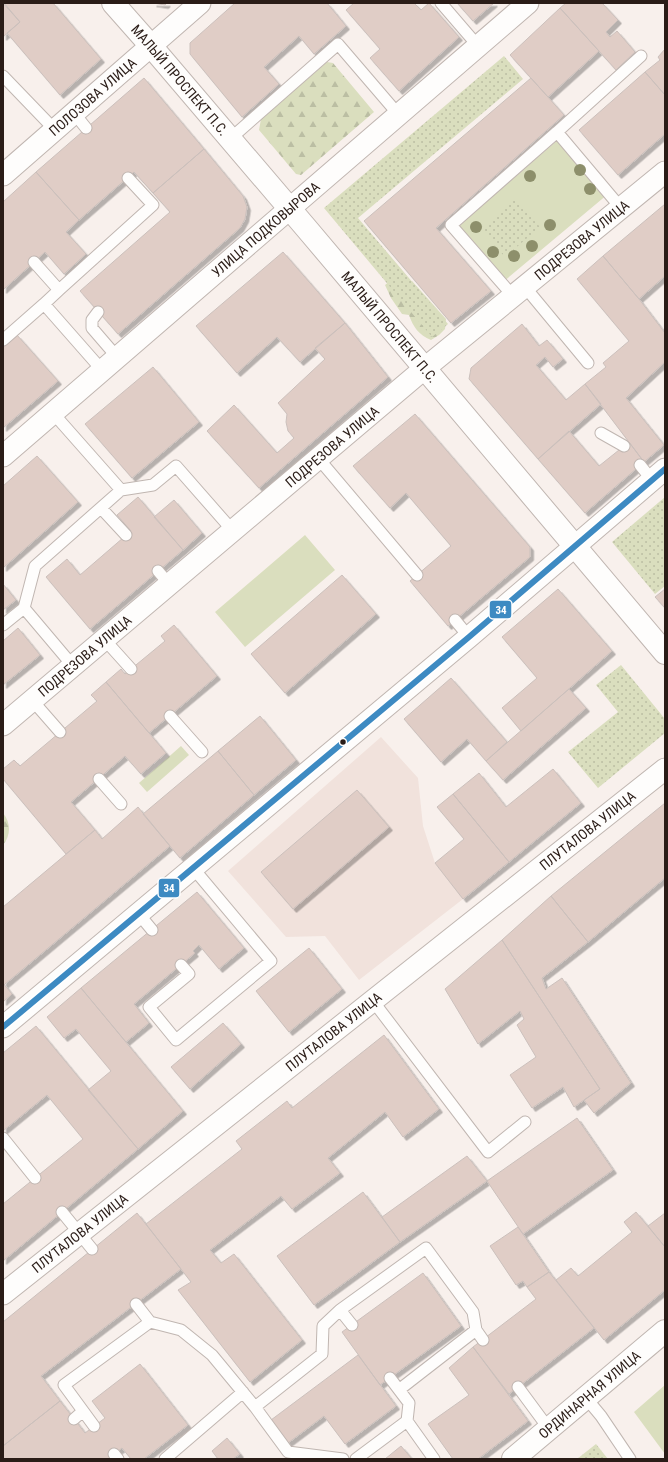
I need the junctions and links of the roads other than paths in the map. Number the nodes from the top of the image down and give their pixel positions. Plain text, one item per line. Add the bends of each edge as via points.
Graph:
1 (113, 3) edge
2 (200, 3) edge
3 (441, 3) edge
4 (528, 3) edge
5 (151, 46) junction
6 (478, 46) junction
7 (641, 56) dead end
8 (3, 76) edge
9 (398, 114) junction
10 (54, 130) junction
11 (557, 132) junction
12 (230, 139) junction
13 (665, 172) edge
14 (3, 175) edge
15 (128, 178) dead end
16 (621, 208) junction
17 (289, 209) junction
18 (34, 262) dead end
19 (59, 290) junction
20 (519, 291) junction
21 (44, 304) junction
22 (98, 312) dead end
23 (3, 340) edge
24 (588, 363) dead end
25 (110, 364) junction
26 (425, 368) junction
27 (53, 413) junction
28 (601, 434) dead end
29 (624, 446) dead end
30 (3, 456) edge
31 (318, 458) junction
32 (652, 472) edge
33 (121, 490) junction
34 (101, 508) junction
35 (233, 530) junction
36 (126, 535) dead end
37 (576, 546) junction
38 (417, 575) dead end
39 (24, 608) junction
40 (455, 620) dead end
41 (3, 625) edge
42 (469, 636) junction
43 (104, 639) junction
44 (665, 653) edge
45 (73, 666) junction
46 (131, 670) dead end
47 (32, 700) junction
48 (170, 716) dead end
49 (3, 725) edge
50 (60, 732) dead end
51 (202, 752) dead end
52 (665, 769) edge
53 (99, 779) dead end
54 (121, 804) dead end
55 (193, 868) junction
56 (138, 914) junction
57 (152, 930) dead end
58 (181, 964) dead end
59 (372, 1001) junction
60 (3, 1027) edge
61 (525, 1122) dead end
62 (3, 1138) edge
63 (34, 1178) dead end
64 (62, 1212) dead end
65 (85, 1242) junction
66 (3, 1294) edge
67 (136, 1304) dead end
68 (340, 1310) junction
69 (150, 1322) junction
70 (352, 1325) dead end
71 (665, 1331) edge
72 (390, 1378) dead end
73 (518, 1387) dead end
74 (400, 1389) junction
75 (243, 1392) junction
76 (586, 1398) junction
77 (256, 1407) junction
78 (83, 1411) junction
79 (74, 1419) dead end
80 (407, 1421) junction
81 (94, 1426) dead end
82 (549, 1429) junction
83 (165, 1459) edge
84 (343, 1459) edge
85 (356, 1459) edge
86 (434, 1459) edge
87 (513, 1459) edge
88 (630, 1459) edge

1 - 5 street, МАЛЫЙ ПРОСПЕКТ П.С.
2 - 5 street, ПОЛОЗОВА УЛИЦА
3 - 6 lane
4 - 6 street, УЛИЦА ПОДКОВЫРОВА
5 - 10 street, ПОЛОЗОВА УЛИЦА via 80,121
5 - 12 street, МАЛЫЙ ПРОСПЕКТ П.С.
6 - 9 street, УЛИЦА ПОДКОВЫРОВА
7 - 11 lane
8 - 10 lane
9 - 12 lane via 338,44
9 - 17 street, УЛИЦА ПОДКОВЫРОВА
10 - 14 street, ПОЛОЗОВА УЛИЦА
11 - 16 lane
11 - 20 lane via 451,225
12 - 17 street, МАЛЫЙ ПРОСПЕКТ П.С.
13 - 16 street, ПОДРЕЗОВА УЛИЦА
15 - 19 lane via 153,205
16 - 20 street, ПОДРЕЗОВА УЛИЦА
17 - 25 street, УЛИЦА ПОДКОВЫРОВА
17 - 26 street, МАЛЫЙ ПРОСПЕКТ П.С.
18 - 19 lane
19 - 21 lane
20 - 24 lane
20 - 26 street, ПОДРЕЗОВА УЛИЦА
21 - 23 lane
21 - 25 lane
22 - 25 lane via 92,320 92,328
25 - 27 street, УЛИЦА ПОДКОВЫРОВА
26 - 31 street, ПОДРЕЗОВА УЛИЦА
26 - 37 street, МАЛЫЙ ПРОСПЕКТ П.С.
27 - 30 street, УЛИЦА ПОДКОВЫРОВА
27 - 33 lane
28 - 29 lane
31 - 35 street, ПОДРЕЗОВА УЛИЦА
31 - 38 lane
32 - 37 street
33 - 34 lane
33 - 35 lane via 153,485 176,466
34 - 36 lane
34 - 39 lane via 35,566
35 - 43 street, ПОДРЕЗОВА УЛИЦА via 164,578
37 - 42 street
37 - 44 street, МАЛЫЙ ПРОСПЕКТ П.С.
39 - 41 lane
39 - 45 lane
40 - 42 lane
42 - 55 street
43 - 45 street, ПОДРЕЗОВА УЛИЦА
43 - 46 lane
45 - 47 street, ПОДРЕЗОВА УЛИЦА
47 - 49 street, ПОДРЕЗОВА УЛИЦА
47 - 50 lane
48 - 51 lane
52 - 59 street, ПЛУТАЛОВА УЛИЦА
53 - 54 lane
55 - 56 street
55 - 58 lane via 271,961 176,1040 149,1007 189,974
56 - 57 lane
56 - 60 street
59 - 61 lane via 488,1152
59 - 65 street, ПЛУТАЛОВА УЛИЦА
62 - 63 lane
64 - 65 lane
65 - 66 street, ПЛУТАЛОВА УЛИЦА
67 - 69 lane
68 - 70 lane
68 - 74 lane via 426,1248 473,1312 479,1335
68 - 77 lane via 323,1326 322,1354
69 - 75 lane via 181,1330 212,1355
69 - 78 lane via 64,1385
71 - 76 street, ОРДИНАРНАЯ УЛИЦА
72 - 74 lane
73 - 82 lane
74 - 80 lane via 410,1403
75 - 77 lane
75 - 83 lane
76 - 82 street, ОРДИНАРНАЯ УЛИЦА
76 - 88 lane
77 - 84 lane via 288,1452
78 - 79 lane
78 - 81 lane
80 - 85 lane
80 - 86 lane
82 - 87 street, ОРДИНАРНАЯ УЛИЦА

